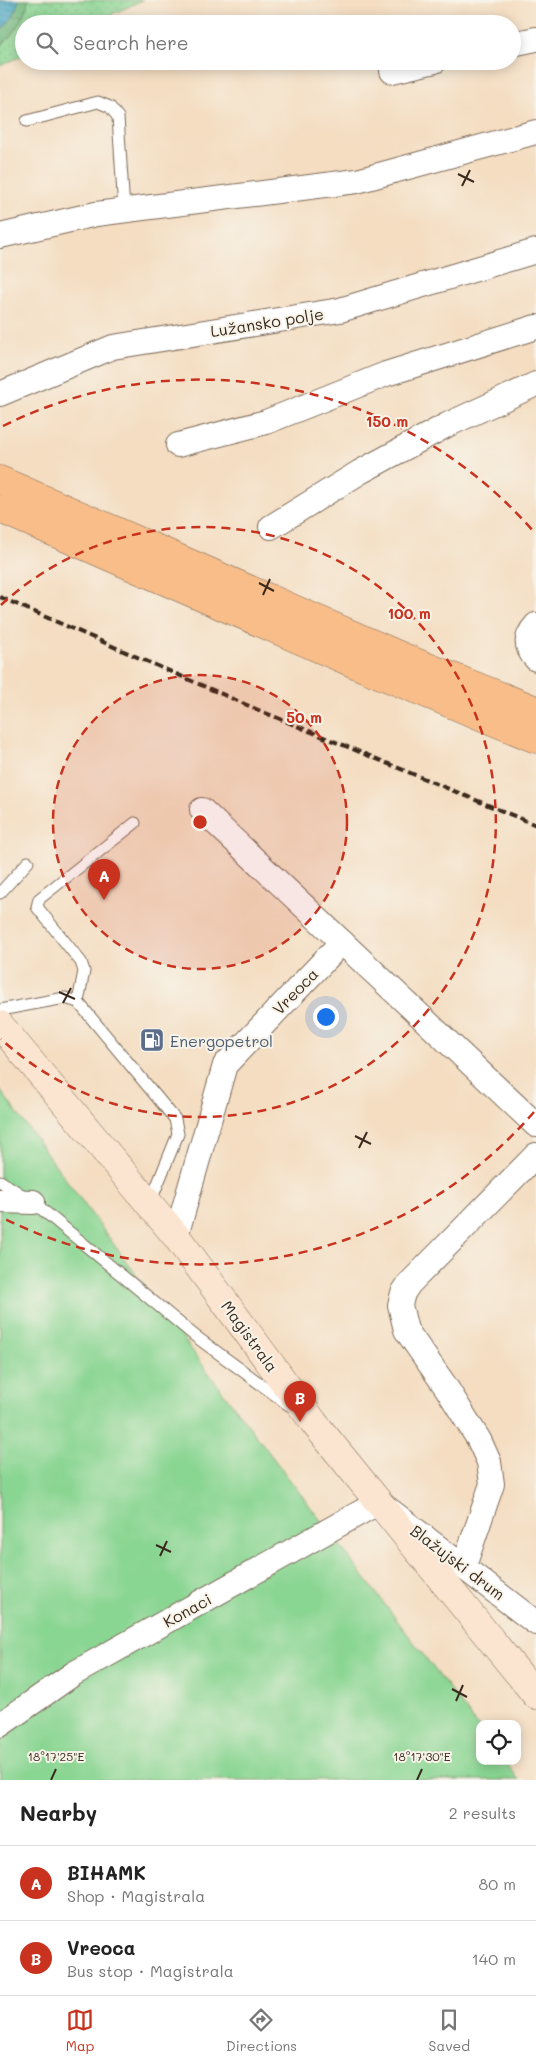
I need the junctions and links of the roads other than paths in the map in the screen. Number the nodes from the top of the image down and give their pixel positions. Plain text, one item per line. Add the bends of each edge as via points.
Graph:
1 (536, 39) edge
2 (521, 42) edge
3 (396, 70) edge
4 (392, 71) dead end
5 (27, 121) dead end
6 (536, 132) edge
7 (124, 210) junction
8 (0, 236) edge
9 (536, 251) edge
10 (536, 327) edge
11 (536, 384) edge
12 (0, 394) edge
13 (178, 445) dead end
14 (0, 480) edge
15 (0, 509) edge
16 (270, 527) dead end
17 (536, 625) edge
18 (536, 659) edge
19 (536, 710) edge
20 (536, 739) edge
21 (202, 810) dead end
22 (135, 823) dead end
23 (28, 862) dead end
24 (0, 893) edge
25 (342, 942) junction
26 (78, 1002) junction
27 (0, 1010) edge
28 (0, 1026) edge
29 (536, 1125) edge
30 (536, 1155) edge
31 (0, 1181) edge
32 (0, 1201) edge
33 (33, 1202) junction
34 (149, 1205) junction
35 (176, 1236) junction
36 (315, 1424) junction
37 (379, 1502) junction
38 (464, 1566) junction
39 (536, 1623) edge
40 (536, 1695) edge
41 (0, 1725) edge

1 - 2 street
3 - 4 street
5 - 7 lane via 98,102 110,107 118,117
6 - 7 street via 357,181
7 - 8 street
9 - 12 street, Lužansko polje via 340,310 113,347
10 - 13 street via 386,374 266,422
11 - 16 street via 360,472
14 - 19 highway via 408,659
15 - 20 highway via 359,666
17 - 18 street via 529,632 527,645
21 - 25 street
22 - 26 lane via 39,899 36,907 81,962 84,971
23 - 24 lane
25 - 29 street
25 - 35 street, Vreoca via 224,1065
26 - 27 lane via 65,998
26 - 34 lane via 175,1119 178,1134
28 - 34 main road, Magistrala
30 - 38 street via 409,1284 400,1305 406,1330 446,1386 489,1462 492,1484
31 - 33 lane
32 - 33 street
33 - 36 lane via 195,1336
34 - 35 main road, Magistrala
35 - 36 main road, Magistrala
36 - 37 main road, Magistrala
37 - 38 street, Blažujski drum
37 - 40 main road, Magistrala
37 - 41 street, Konaci via 72,1674
38 - 39 street, Blažujski drum

